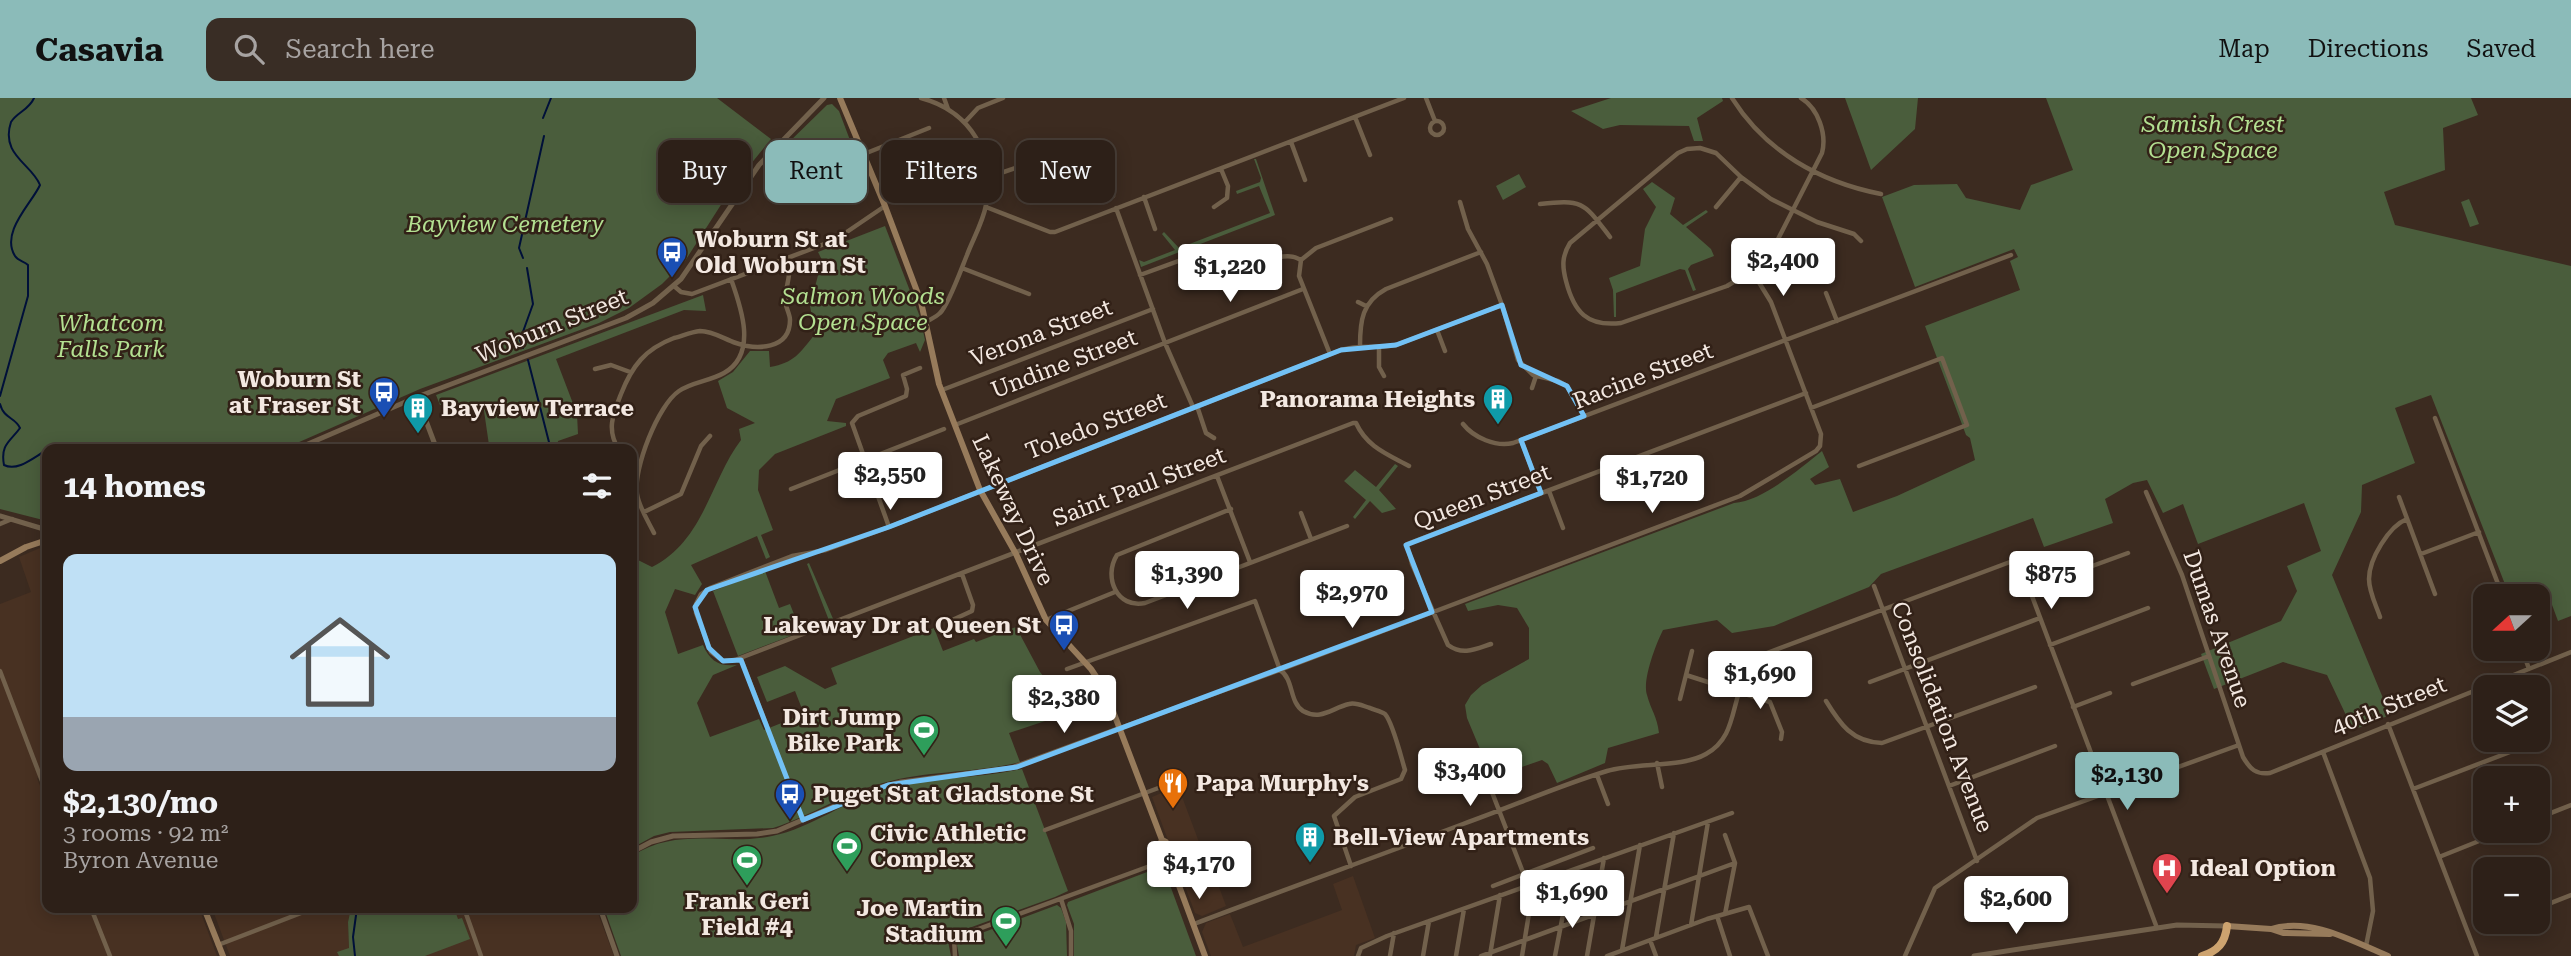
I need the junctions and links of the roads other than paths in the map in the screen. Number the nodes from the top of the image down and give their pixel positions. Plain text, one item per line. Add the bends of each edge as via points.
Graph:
1 (824, 98) edge
2 (840, 98) edge
3 (921, 98) edge
4 (944, 98) edge
5 (1003, 98) edge
6 (1404, 98) edge
7 (1426, 98) edge
8 (1732, 98) edge
9 (1801, 98) edge
10 (1392, 100) edge
11 (948, 110) junction
12 (1355, 117) junction
13 (1435, 121) dead end
14 (965, 122) junction
15 (929, 128) dead end
16 (858, 140) edge
17 (979, 140) edge
18 (1291, 142) junction
19 (867, 153) edge
20 (1370, 155) dead end
21 (867, 161) edge
22 (1221, 169) junction
23 (1812, 172) junction
24 (1741, 177) junction
25 (1305, 180) dead end
26 (1881, 194) dead end
27 (1144, 197) junction
28 (1460, 202) dead end
29 (986, 203) edge
30 (1540, 204) dead end
31 (885, 205) junction
32 (1214, 206) dead end
33 (986, 207) junction
34 (1716, 207) dead end
35 (1116, 208) junction
36 (1792, 211) junction
37 (1391, 219) dead end
38 (1596, 219) junction
39 (1155, 229) dead end
40 (1610, 237) dead end
41 (1861, 241) dead end
42 (1206, 251) dead end
43 (1481, 252) junction
44 (2011, 255) dead end
45 (788, 258) junction
46 (1301, 260) junction
47 (1258, 266) dead end
48 (962, 268) junction
49 (1752, 271) junction
50 (1140, 275) junction
51 (731, 279) junction
52 (674, 286) junction
53 (1303, 289) junction
54 (1826, 293) dead end
55 (1028, 294) dead end
56 (1358, 302) dead end
57 (1502, 305) junction
58 (1366, 306) junction
59 (1153, 309) junction
60 (1837, 321) junction
61 (926, 322) junction
62 (1437, 330) junction
63 (1786, 340) junction
64 (1165, 343) junction
65 (743, 345) junction
66 (1360, 346) junction
67 (1379, 348) junction
68 (1445, 351) dead end
69 (1330, 354) junction
70 (920, 368) dead end
71 (595, 369) dead end
72 (630, 372) junction
73 (1384, 376) dead end
74 (1536, 376) junction
75 (1532, 388) dead end
76 (942, 390) junction
77 (1805, 393) junction
78 (417, 397) junction
79 (1195, 407) junction
80 (1811, 408) junction
81 (1584, 416) junction
82 (2435, 418) dead end
83 (1463, 424) dead end
84 (955, 425) junction
85 (944, 429) dead end
86 (710, 436) dead end
87 (1214, 438) dead end
88 (1521, 440) junction
89 (308, 444) edge
90 (435, 444) edge
91 (615, 444) edge
92 (864, 460) junction
93 (639, 464) joint
94 (1409, 466) dead end
95 (1859, 466) dead end
96 (1217, 476) junction
97 (791, 489) dead end
98 (980, 491) junction
99 (1549, 491) junction
100 (2146, 492) dead end
101 (1541, 493) junction
102 (2399, 497) dead end
103 (1231, 509) junction
104 (644, 512) junction
105 (1301, 513) dead end
106 (0, 516) edge
107 (12, 519) junction
108 (2407, 519) junction
109 (0, 524) edge
110 (1347, 526) dead end
111 (889, 527) junction
112 (42, 528) edge
113 (1563, 528) dead end
114 (2479, 532) junction
115 (654, 533) dead end
116 (1311, 539) junction
117 (42, 542) edge
118 (2128, 553) dead end
119 (1016, 554) junction
120 (2421, 554) junction
121 (0, 561) edge
122 (1250, 562) junction
123 (962, 574) junction
124 (2498, 584) edge
125 (1874, 586) dead end
126 (2029, 589) junction
127 (1115, 592) junction
128 (2435, 594) dead end
129 (2148, 608) dead end
130 (1883, 610) junction
131 (1432, 612) junction
132 (2381, 617) dead end
133 (2040, 618) junction
134 (1046, 620) junction
135 (948, 622) dead end
136 (1491, 644) dead end
137 (2050, 645) junction
138 (1692, 651) dead end
139 (2571, 652) edge
140 (2209, 656) junction
141 (741, 659) junction
142 (1085, 662) junction
143 (2527, 662) edge
144 (2529, 668) junction
145 (1067, 669) dead end
146 (1905, 669) junction
147 (1280, 670) junction
148 (0, 671) edge
149 (1686, 675) junction
150 (1870, 682) dead end
151 (2133, 684) dead end
152 (2035, 687) dead end
153 (1738, 690) junction
154 (2110, 693) dead end
155 (1680, 699) dead end
156 (1826, 701) dead end
157 (2073, 707) junction
158 (2388, 724) junction
159 (1120, 728) junction
160 (1927, 728) junction
161 (1781, 739) dead end
162 (2239, 745) junction
163 (2055, 746) dead end
164 (2323, 752) junction
165 (2510, 752) edge
166 (1478, 756) dead end
167 (1657, 762) junction
168 (2258, 774) joint
169 (1597, 775) junction
170 (1180, 780) dead end
171 (42, 781) edge
172 (1949, 786) junction
173 (1662, 787) dead end
174 (2413, 789) junction
175 (1144, 793) junction
176 (2106, 793) junction
177 (1608, 804) dead end
178 (2571, 805) edge
179 (1499, 811) junction
180 (1732, 813) dead end
181 (2550, 813) edge
182 (803, 820) junction
183 (1708, 822) junction
184 (1045, 830) dead end
185 (1674, 833) junction
186 (1725, 835) dead end
187 (2474, 843) edge
188 (1640, 845) junction
189 (1592, 848) dead end
190 (637, 850) edge
191 (2439, 857) junction
192 (1168, 858) junction
193 (1604, 858) junction
194 (1977, 861) junction
195 (1735, 863) junction
196 (1351, 866) junction
197 (1524, 874) junction
198 (1700, 876) junction
199 (1534, 883) junction
200 (1493, 886) dead end
201 (1664, 888) junction
202 (1500, 895) junction
203 (2571, 895) edge
204 (1061, 899) junction
205 (1566, 899) dead end
206 (1630, 901) junction
207 (2550, 903) edge
208 (1464, 908) junction
209 (93, 913) edge
210 (206, 913) edge
211 (301, 913) edge
212 (466, 913) edge
213 (602, 913) edge
214 (1594, 914) junction
215 (1726, 914) junction
216 (1717, 916) junction
217 (1429, 920) junction
218 (1193, 924) junction
219 (1691, 925) junction
220 (2227, 926) junction
221 (1559, 927) junction
222 (2157, 928) junction
223 (1394, 933) junction
224 (1653, 939) junction
225 (1525, 940) junction
226 (218, 945) junction
227 (2365, 947) junction
228 (1622, 951) junction
229 (2012, 953) edge
230 (1490, 954) edge
231 (1730, 954) edge
232 (1611, 955) edge
233 (110, 956) edge
234 (223, 956) edge
235 (481, 956) edge
236 (617, 956) edge
237 (955, 956) edge
238 (1072, 956) edge
239 (1205, 956) edge
240 (1358, 956) edge
241 (1390, 956) edge
242 (1423, 956) edge
243 (1456, 956) edge
244 (1481, 956) edge
245 (1522, 956) edge
246 (1555, 956) edge
247 (1587, 956) edge
248 (1656, 956) edge
249 (1721, 956) edge
250 (1768, 956) edge
251 (1905, 956) edge
252 (1974, 956) edge
253 (2202, 956) edge
254 (2362, 956) edge
255 (2388, 956) edge
256 (2477, 956) edge

1 - 52 street, Woburn Street via 759,165
2 - 16 main road, Lakeway Drive
3 - 11 street
4 - 11 street
5 - 14 street via 978,108
6 - 10 street
7 - 13 street
8 - 23 street via 1765,139
9 - 23 street via 1814,111 1824,138
10 - 12 street
11 - 14 street
12 - 18 street
12 - 20 street
14 - 17 street
15 - 19 street
18 - 22 street
18 - 25 street
21 - 31 main road, Lakeway Drive
22 - 27 street
22 - 32 street via 1227,198
23 - 26 street
23 - 36 street
24 - 34 street
24 - 36 street
24 - 38 street via 1716,153 1687,149
27 - 35 street
27 - 39 street
28 - 43 street
29 - 33 street
30 - 38 street via 1576,202
31 - 45 street via 841,237
31 - 61 main road, Lakeway Drive
33 - 35 street via 1050,232
33 - 48 street
35 - 50 street
36 - 41 street via 1854,234
36 - 49 street via 1769,253
37 - 46 street via 1314,249
38 - 40 street
38 - 49 street via 1574,238 1563,268 1573,304 1595,322 1629,321 1727,286
42 - 50 street
43 - 57 street
43 - 58 street via 1385,289
44 - 60 street, Racine Street
45 - 51 street
45 - 65 street via 787,333 770,346
46 - 47 street via 1285,255
46 - 53 street via 1298,271
48 - 55 street
48 - 61 street via 942,312
49 - 63 street via 1765,289
50 - 59 street
51 - 52 street via 690,294
51 - 65 street via 743,317
52 - 78 street, Woburn Street via 626,318
53 - 64 street, Undine Street
53 - 69 street
54 - 60 street
56 - 58 street
57 - 62 street
57 - 74 street via 1516,356
58 - 66 street
59 - 64 street
59 - 76 street, Verona Street
60 - 63 street, Racine Street
61 - 76 main road, Lakeway Drive
62 - 67 street
62 - 68 street
63 - 77 street
63 - 81 street, Racine Street
64 - 79 street
64 - 84 street, Undine Street
65 - 72 street via 694,332 656,346
65 - 93 street via 736,363 725,372 671,398
66 - 67 street
66 - 69 street, Toledo Street
67 - 73 street
69 - 79 street, Toledo Street
70 - 92 street via 903,375 906,396 854,419 852,428
71 - 72 street via 611,365
72 - 91 street via 611,421
74 - 75 street
74 - 81 street via 1567,386
76 - 84 main road, Lakeway Drive
77 - 80 street
77 - 99 street, Queen Street
78 - 89 street, Woburn Street
78 - 90 street
79 - 87 street via 1206,433
79 - 98 street, Toledo Street
80 - 95 street via 1942,358 1967,425
80 - 131 street via 1821,434 1816,451 1740,496
81 - 88 street, Racine Street
82 - 114 street
83 - 88 street, Racine Street via 1496,444
84 - 98 main road, Lakeway Drive
85 - 92 street
86 - 104 street via 701,446 681,494
88 - 101 street
92 - 97 street
92 - 111 street
93 - 104 street via 637,492
94 - 96 street, Saint Paul Street via 1364,438 1353,422
96 - 103 street
96 - 119 street, Saint Paul Street
98 - 111 street, Toledo Street
98 - 119 main road, Lakeway Drive
99 - 101 street, Queen Street
99 - 113 street
100 - 140 street, Dumas Avenue via 2176,560
101 - 131 street, Queen Street via 1407,544
102 - 108 street
103 - 122 street
103 - 127 street via 1117,555 1110,569
104 - 115 street
105 - 116 street
106 - 107 street
107 - 109 street
107 - 112 street
108 - 120 street
108 - 132 street via 2393,530 2370,569 2370,588
110 - 116 street
111 - 141 street, Toledo Street via 826,550 792,556 698,597 696,613 711,652 723,661
114 - 120 street
114 - 124 street
116 - 122 street
117 - 121 main road
118 - 126 street
119 - 123 street, Saint Paul Street
119 - 134 main road, Lakeway Drive
120 - 128 street
122 - 127 street via 1137,605
123 - 135 street via 974,605 972,611
123 - 141 street, Saint Paul Street
125 - 130 street, Consolidation Avenue
126 - 130 street via 2018,559
126 - 133 street
127 - 134 street
129 - 137 street
130 - 146 street, Consolidation Avenue
130 - 153 street via 1767,653 1750,667
131 - 136 street via 1454,649 1469,651
131 - 147 street
133 - 137 street
133 - 146 street
134 - 142 main road, Lakeway Drive
137 - 157 street
138 - 149 street
139 - 144 street, 40th Street
140 - 151 street
140 - 162 street, Dumas Avenue
141 - 182 street
142 - 145 street
142 - 147 street via 1255,601
142 - 159 main road, Lakeway Drive via 1105,690
143 - 144 street
144 - 158 street, 40th Street
146 - 150 street
146 - 160 street, Consolidation Avenue
147 - 159 street
147 - 196 street via 1287,675 1298,707 1306,712 1324,715 1356,704 1385,715 1392,732 1404,775 1355,797 1334,816
148 - 171 street
149 - 153 street
149 - 155 street
152 - 160 street
153 - 161 street via 1770,702
153 - 167 street via 1731,724 1717,746 1696,758
154 - 157 street
156 - 160 street via 1847,732 1867,741 1890,741
157 - 176 street
158 - 164 street, 40th Street
158 - 174 street
159 - 175 main road, Lakeway Drive
159 - 182 street via 1011,768 881,787
160 - 172 street, Consolidation Avenue
162 - 168 street, Dumas Avenue
162 - 176 street
163 - 172 street
164 - 168 street, 40th Street via 2270,774
164 - 227 street via 2370,878 2373,911
165 - 174 street
166 - 179 street
167 - 169 street
167 - 173 street
169 - 177 street
169 - 179 street
170 - 175 street
172 - 194 street, Consolidation Avenue
174 - 191 street
175 - 184 street
175 - 192 main road, Lakeway Drive
176 - 194 street via 2037,818
176 - 222 street
178 - 181 street
179 - 196 street
179 - 197 street
180 - 183 street
182 - 190 street via 757,834 667,837
183 - 185 street
183 - 198 street
185 - 188 street
185 - 201 street
186 - 195 street
187 - 191 street
188 - 193 street
188 - 206 street
189 - 197 street
191 - 256 street
192 - 204 street
192 - 218 main road, Lakeway Drive
193 - 199 street
193 - 214 street
194 - 251 street via 1935,888
195 - 198 street
195 - 215 street
196 - 218 street
197 - 200 street
198 - 201 street
198 - 219 street
199 - 202 street
199 - 225 street
201 - 206 street
201 - 224 street
202 - 208 street
202 - 230 street
203 - 207 street
204 - 237 street via 954,938
204 - 238 street via 1071,931
205 - 221 street
206 - 214 street
206 - 228 street
208 - 217 street
208 - 243 street
209 - 233 street
210 - 226 main road
211 - 226 street
212 - 235 street
213 - 236 street
214 - 221 street
214 - 247 street
215 - 216 street
215 - 250 street via 1749,907
216 - 219 street
216 - 231 street
217 - 223 street
217 - 242 street
218 - 239 main road, Lakeway Drive
219 - 224 street
220 - 222 street
220 - 227 main road via 2302,926
220 - 253 highway via 2218,949
221 - 225 street
221 - 246 street
222 - 229 street
223 - 240 street via 1361,948
223 - 241 street
224 - 228 street
224 - 248 street
225 - 230 street
225 - 245 street
226 - 234 main road
227 - 254 main road
227 - 255 main road
228 - 232 street
229 - 252 street
230 - 244 street
231 - 249 street

